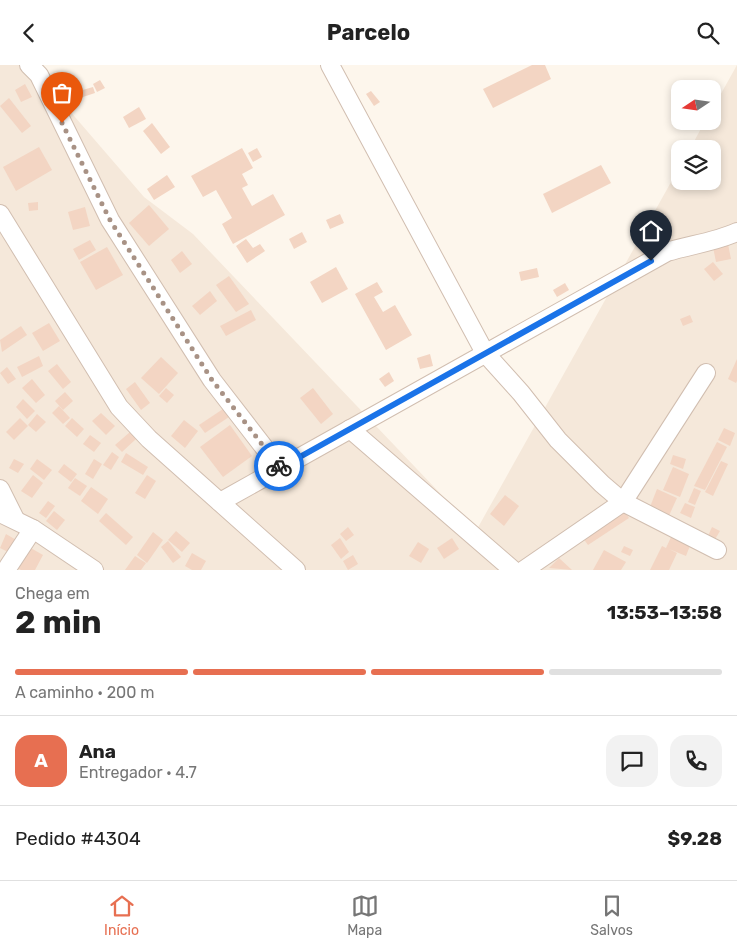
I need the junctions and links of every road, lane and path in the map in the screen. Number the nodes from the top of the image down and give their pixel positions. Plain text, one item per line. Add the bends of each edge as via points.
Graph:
1 (30, 65) edge
2 (330, 65) edge
3 (0, 214) edge
4 (737, 232) edge
5 (485, 353) junction
6 (706, 373) dead end
7 (350, 429) junction
8 (280, 468) junction
9 (0, 489) edge
10 (220, 502) junction
11 (623, 502) junction
12 (8, 516) edge
13 (33, 529) junction
14 (717, 550) dead end
15 (6, 570) edge
16 (94, 570) edge
17 (296, 570) edge
18 (514, 570) edge
19 (524, 570) edge

1 - 8 street via 39,75 110,220 212,380
2 - 5 street
3 - 10 street via 119,407 149,439
4 - 5 street via 723,239 667,252
5 - 7 street
5 - 11 street via 558,440
6 - 11 street
7 - 8 street
7 - 18 street
8 - 10 street
9 - 12 street
10 - 17 street
11 - 14 street
11 - 19 street
12 - 13 street
13 - 15 street
13 - 16 street

